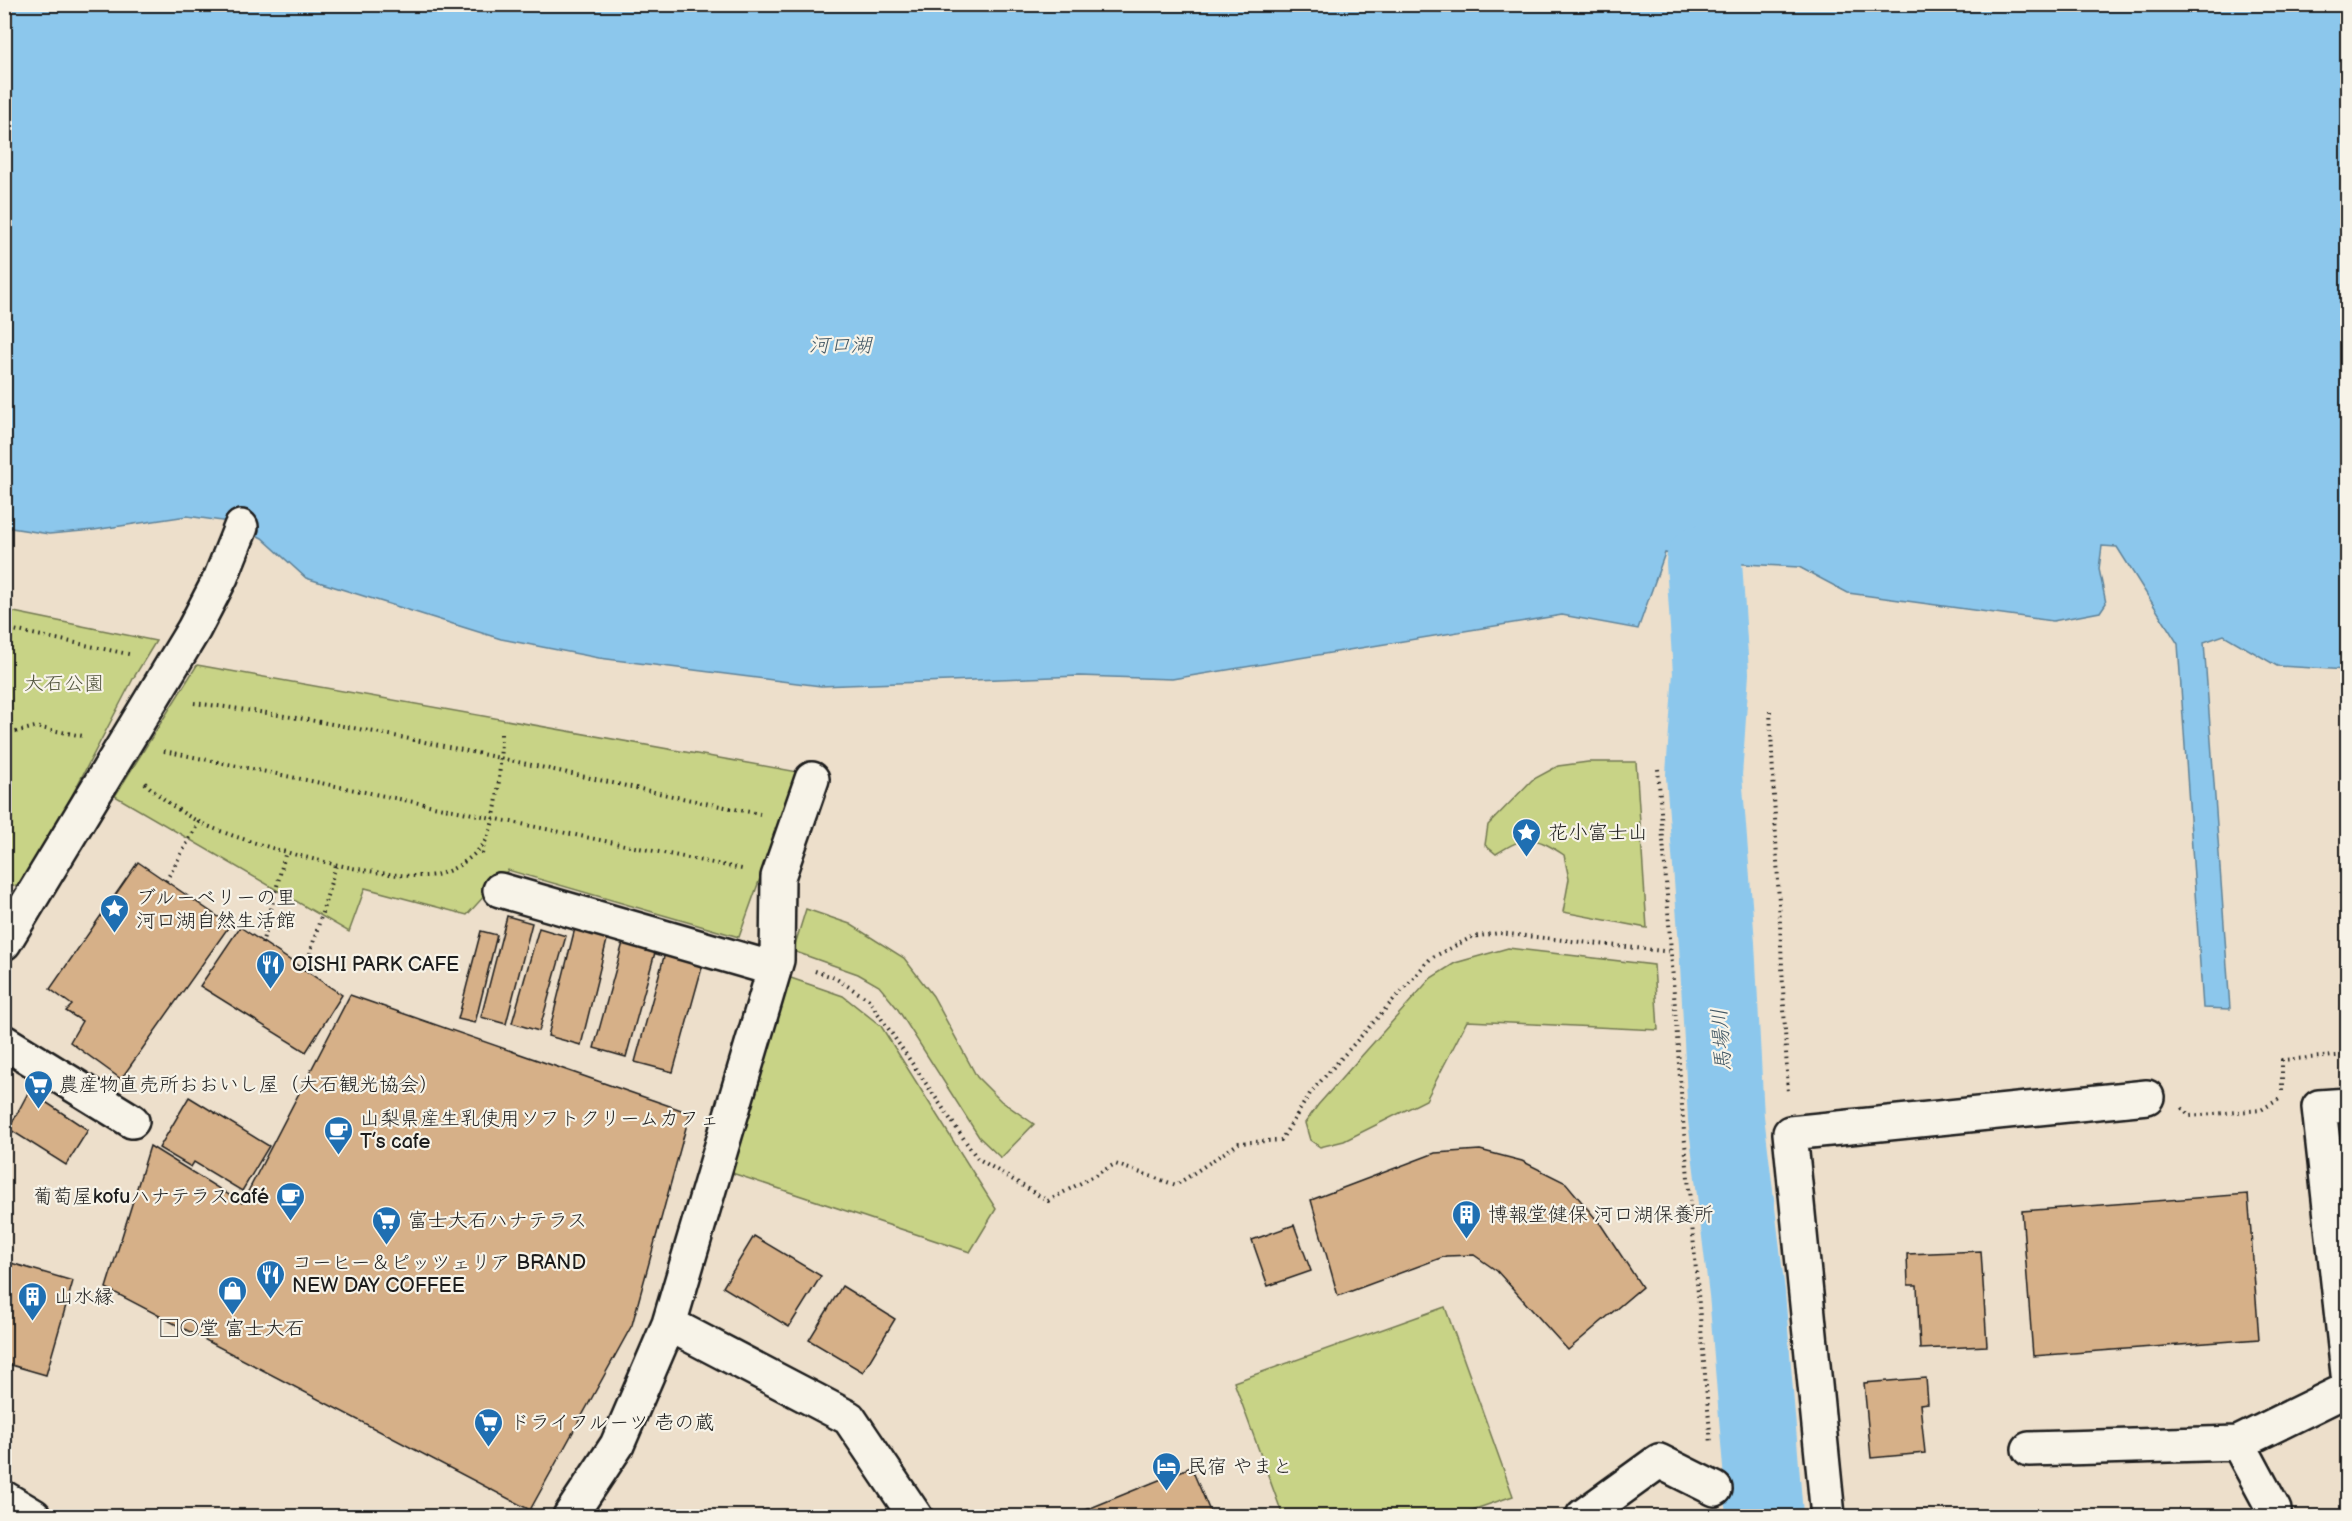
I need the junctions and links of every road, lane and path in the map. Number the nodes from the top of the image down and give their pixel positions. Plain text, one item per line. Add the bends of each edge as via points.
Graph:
1 (241, 527) dead end
2 (4, 628) edge
3 (172, 663) junction
4 (152, 698) junction
5 (1770, 711) dead end
6 (501, 730) dead end
7 (4, 735) edge
8 (120, 750) junction
9 (501, 759) junction
10 (1658, 769) dead end
11 (812, 779) dead end
12 (494, 817) junction
13 (797, 821) junction
14 (199, 822) junction
15 (286, 851) junction
16 (336, 864) junction
17 (778, 877) junction
18 (166, 881) dead end
19 (500, 890) dead end
20 (4, 943) edge
21 (262, 944) dead end
22 (1672, 952) junction
23 (776, 965) junction
24 (305, 971) dead end
25 (4, 1042) edge
26 (2348, 1055) edge
27 (2147, 1097) joint
28 (2348, 1105) edge
29 (132, 1121) dead end
30 (1790, 1133) junction
31 (669, 1324) junction
32 (2348, 1374) edge
33 (2348, 1389) edge
34 (2238, 1443) junction
35 (2029, 1449) dead end
36 (1715, 1489) joint
37 (4, 1498) edge
38 (34, 1516) edge
39 (570, 1516) edge
40 (915, 1516) edge
41 (1583, 1516) edge
42 (1828, 1516) edge
43 (2274, 1516) edge

1 - 3 street via 221,577
2 - 3 path
3 - 4 street
4 - 8 street
4 - 9 path via 385,732
5 - 30 path
6 - 9 path
7 - 8 path via 35,727
8 - 12 path
8 - 14 path via 160,797
8 - 20 street
9 - 12 path
9 - 13 path
10 - 22 path
11 - 13 street
12 - 16 path via 484,844 466,861 440,874 405,876
12 - 17 path
13 - 17 street
14 - 15 path
14 - 18 path
15 - 16 path
15 - 21 path
16 - 24 path
17 - 23 street
19 - 23 street
22 - 23 path via 1499,933 1472,937 1431,958 1311,1092 1281,1140 1239,1143 1176,1185 1115,1164 1047,1201 977,1158 868,999 836,978
22 - 36 path
23 - 31 street
25 - 29 street
26 - 27 path via 2282,1060 2283,1097 2261,1110 2189,1116 2173,1097
27 - 30 street
28 - 32 street via 2319,1107
30 - 42 street
31 - 39 street via 617,1445
31 - 40 street via 849,1418
33 - 34 street
34 - 35 street
34 - 43 street
36 - 41 street via 1659,1461
37 - 38 street

